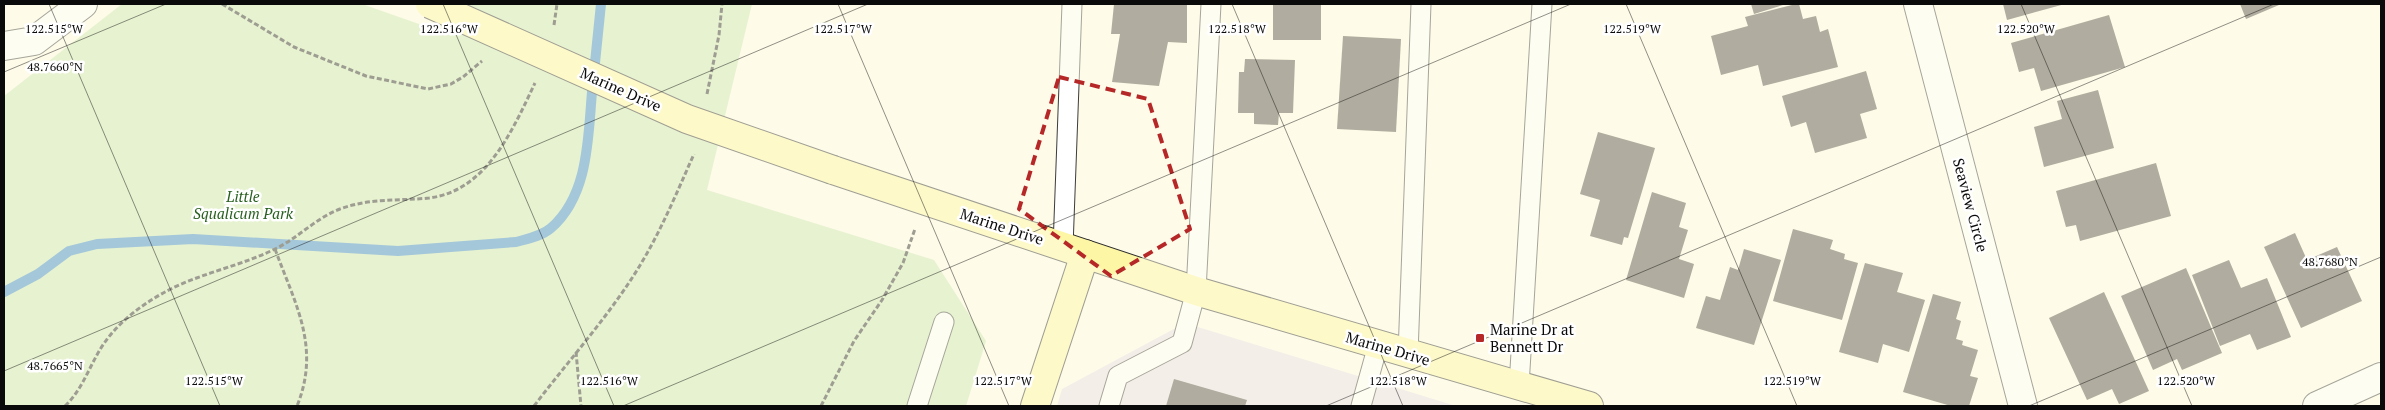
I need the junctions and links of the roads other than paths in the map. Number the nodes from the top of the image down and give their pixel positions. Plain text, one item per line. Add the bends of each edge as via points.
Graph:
1 (83, 4) edge
2 (430, 4) edge
3 (1072, 4) edge
4 (1211, 4) edge
5 (1421, 4) edge
6 (1542, 4) edge
7 (1918, 4) edge
8 (4, 46) edge
9 (1074, 250) junction
10 (1196, 291) junction
11 (944, 322) dead end
12 (1378, 345) junction
13 (1408, 354) junction
14 (2381, 377) edge
15 (1519, 386) junction
16 (917, 406) edge
17 (1035, 406) edge
18 (1110, 406) edge
19 (1361, 406) edge
20 (1589, 406) edge
21 (2023, 406) edge
22 (2317, 406) edge

1 - 8 street via 34,42
2 - 9 main road, Marine Drive, bridge via 687,119
3 - 9 lane
4 - 10 lane
5 - 13 lane
6 - 15 lane
7 - 21 street, Seaview Circle
9 - 10 main road, Marine Drive
9 - 17 main road
10 - 12 main road, Marine Drive
10 - 18 lane via 1182,343 1118,376
11 - 16 lane
12 - 13 main road, Marine Drive
12 - 19 lane
13 - 15 main road, Marine Drive
14 - 22 street
15 - 20 main road, Marine Drive

